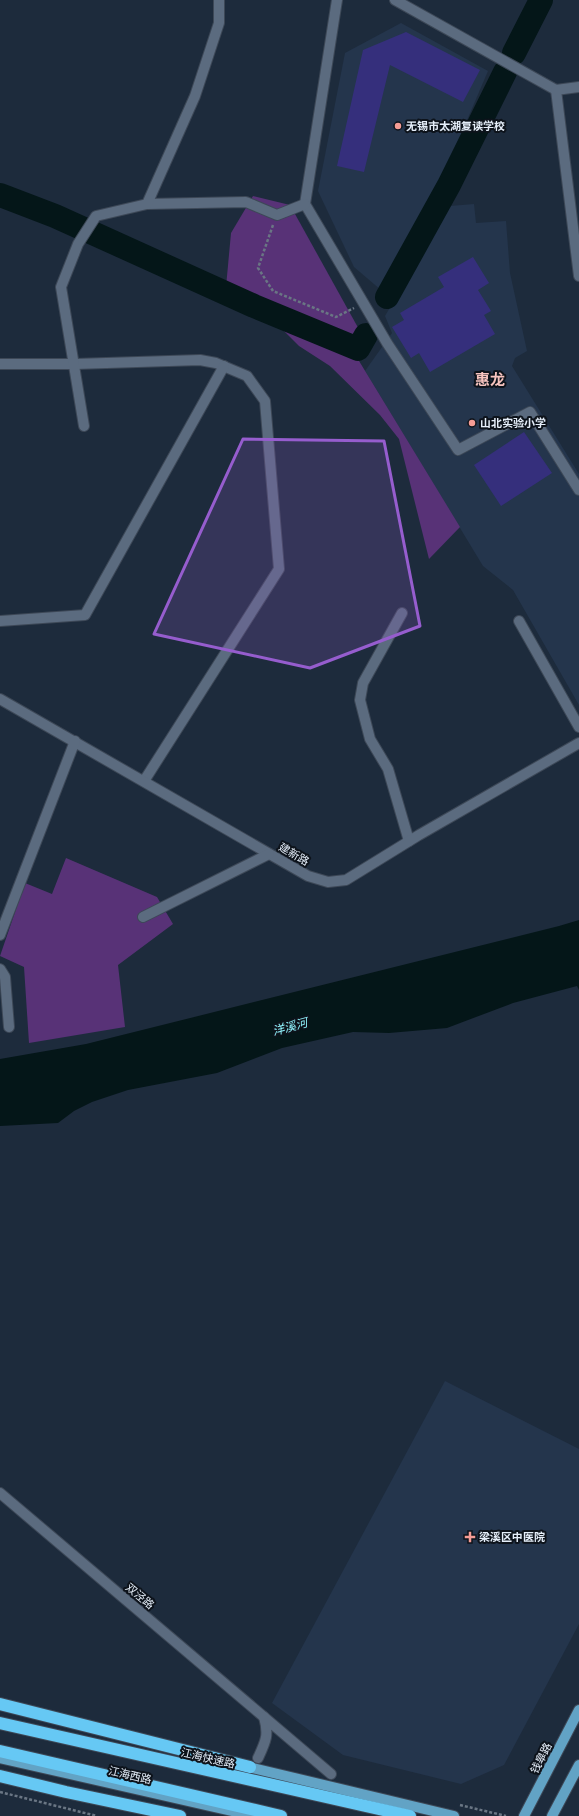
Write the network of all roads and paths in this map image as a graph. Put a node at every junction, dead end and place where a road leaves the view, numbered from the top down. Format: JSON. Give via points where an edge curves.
{"nodes":[{"id":1,"x":218,"y":0,"type":"edge"},
{"id":2,"x":337,"y":0,"type":"edge"},
{"id":3,"x":395,"y":0,"type":"edge"},
{"id":4,"x":579,"y":87,"type":"edge"},
{"id":5,"x":556,"y":90,"type":"junction"},
{"id":6,"x":147,"y":204,"type":"junction"},
{"id":7,"x":305,"y":204,"type":"junction"},
{"id":8,"x":277,"y":215,"type":"junction"},
{"id":9,"x":579,"y":276,"type":"edge"},
{"id":10,"x":363,"y":303,"type":"junction"},
{"id":11,"x":0,"y":364,"type":"edge"},
{"id":12,"x":75,"y":364,"type":"junction"},
{"id":13,"x":224,"y":366,"type":"junction"},
{"id":14,"x":84,"y":426,"type":"dead end"},
{"id":15,"x":579,"y":490,"type":"edge"},
{"id":16,"x":402,"y":613,"type":"dead end"},
{"id":17,"x":519,"y":621,"type":"dead end"},
{"id":18,"x":0,"y":622,"type":"edge"},
{"id":19,"x":0,"y":699,"type":"edge"},
{"id":20,"x":579,"y":727,"type":"edge"},
{"id":21,"x":75,"y":741,"type":"junction"},
{"id":22,"x":579,"y":743,"type":"edge"},
{"id":23,"x":144,"y":781,"type":"junction"},
{"id":24,"x":409,"y":841,"type":"junction"},
{"id":25,"x":269,"y":854,"type":"junction"},
{"id":26,"x":143,"y":917,"type":"dead end"},
{"id":27,"x":0,"y":935,"type":"edge"},
{"id":28,"x":0,"y":969,"type":"edge"},
{"id":29,"x":9,"y":1027,"type":"dead end"},
{"id":30,"x":0,"y":1493,"type":"edge"},
{"id":31,"x":0,"y":1704,"type":"edge"},
{"id":32,"x":0,"y":1710,"type":"edge"},
{"id":33,"x":579,"y":1710,"type":"edge"},
{"id":34,"x":264,"y":1717,"type":"junction"},
{"id":35,"x":0,"y":1723,"type":"edge"},
{"id":36,"x":0,"y":1751,"type":"edge"},
{"id":37,"x":0,"y":1758,"type":"edge"},
{"id":38,"x":258,"y":1758,"type":"dead end"},
{"id":39,"x":579,"y":1765,"type":"edge"},
{"id":40,"x":250,"y":1767,"type":"junction"},
{"id":41,"x":330,"y":1774,"type":"dead end"},
{"id":42,"x":0,"y":1776,"type":"edge"},
{"id":43,"x":0,"y":1792,"type":"edge"},
{"id":44,"x":97,"y":1816,"type":"edge"},
{"id":45,"x":180,"y":1816,"type":"edge"},
{"id":46,"x":254,"y":1816,"type":"edge"},
{"id":47,"x":281,"y":1816,"type":"edge"},
{"id":48,"x":410,"y":1816,"type":"edge"},
{"id":49,"x":454,"y":1816,"type":"edge"},
{"id":50,"x":524,"y":1816,"type":"edge"},
{"id":51,"x":552,"y":1816,"type":"edge"}],
"edges":[{"from":1,"to":6,"type":"street","via":[[219,23],[195,96]]},
{"from":2,"to":7,"type":"street"},
{"from":3,"to":5,"type":"street"},
{"from":4,"to":5,"type":"street"},
{"from":5,"to":9,"type":"street"},
{"from":6,"to":8,"type":"street","via":[[246,202]]},
{"from":6,"to":12,"type":"street","via":[[96,216],[78,244],[61,287]]},
{"from":7,"to":8,"type":"street"},
{"from":7,"to":10,"type":"street"},
{"from":8,"to":10,"type":"path","via":[[258,268],[273,291],[336,317]]},
{"from":10,"to":15,"type":"street","via":[[458,450],[530,412]]},
{"from":11,"to":12,"type":"street"},
{"from":12,"to":13,"type":"street","via":[[200,360]]},
{"from":12,"to":14,"type":"street"},
{"from":13,"to":18,"type":"street","via":[[85,616]]},
{"from":13,"to":23,"type":"street","via":[[247,376],[265,400],[279,570]]},
{"from":16,"to":24,"type":"street","via":[[363,683],[360,700],[370,739],[388,769]]},
{"from":17,"to":20,"type":"street"},
{"from":19,"to":21,"type":"street","name":"建新路"},
{"from":21,"to":23,"type":"street","name":"建新路"},
{"from":21,"to":27,"type":"street"},
{"from":22,"to":24,"type":"street","name":"建新路"},
{"from":23,"to":25,"type":"street","name":"建新路"},
{"from":24,"to":25,"type":"street","name":"建新路","via":[[346,880],[328,882],[308,876]]},
{"from":25,"to":26,"type":"street"},
{"from":28,"to":29,"type":"street","via":[[5,977]]},
{"from":30,"to":34,"type":"street","name":"双泾路"},
{"from":31,"to":40,"type":"highway"},
{"from":32,"to":40,"type":"main road"},
{"from":33,"to":50,"type":"main road","name":"钱皋路"},
{"from":34,"to":38,"type":"street","via":[[266,1743]]},
{"from":34,"to":41,"type":"street","name":"双泾路"},
{"from":35,"to":48,"type":"highway","name":"江海快速路"},
{"from":36,"to":47,"type":"highway"},
{"from":37,"to":46,"type":"main road","name":"江海西路"},
{"from":39,"to":51,"type":"main road"},
{"from":40,"to":49,"type":"main road"},
{"from":42,"to":45,"type":"highway"},
{"from":43,"to":44,"type":"path"}]}
